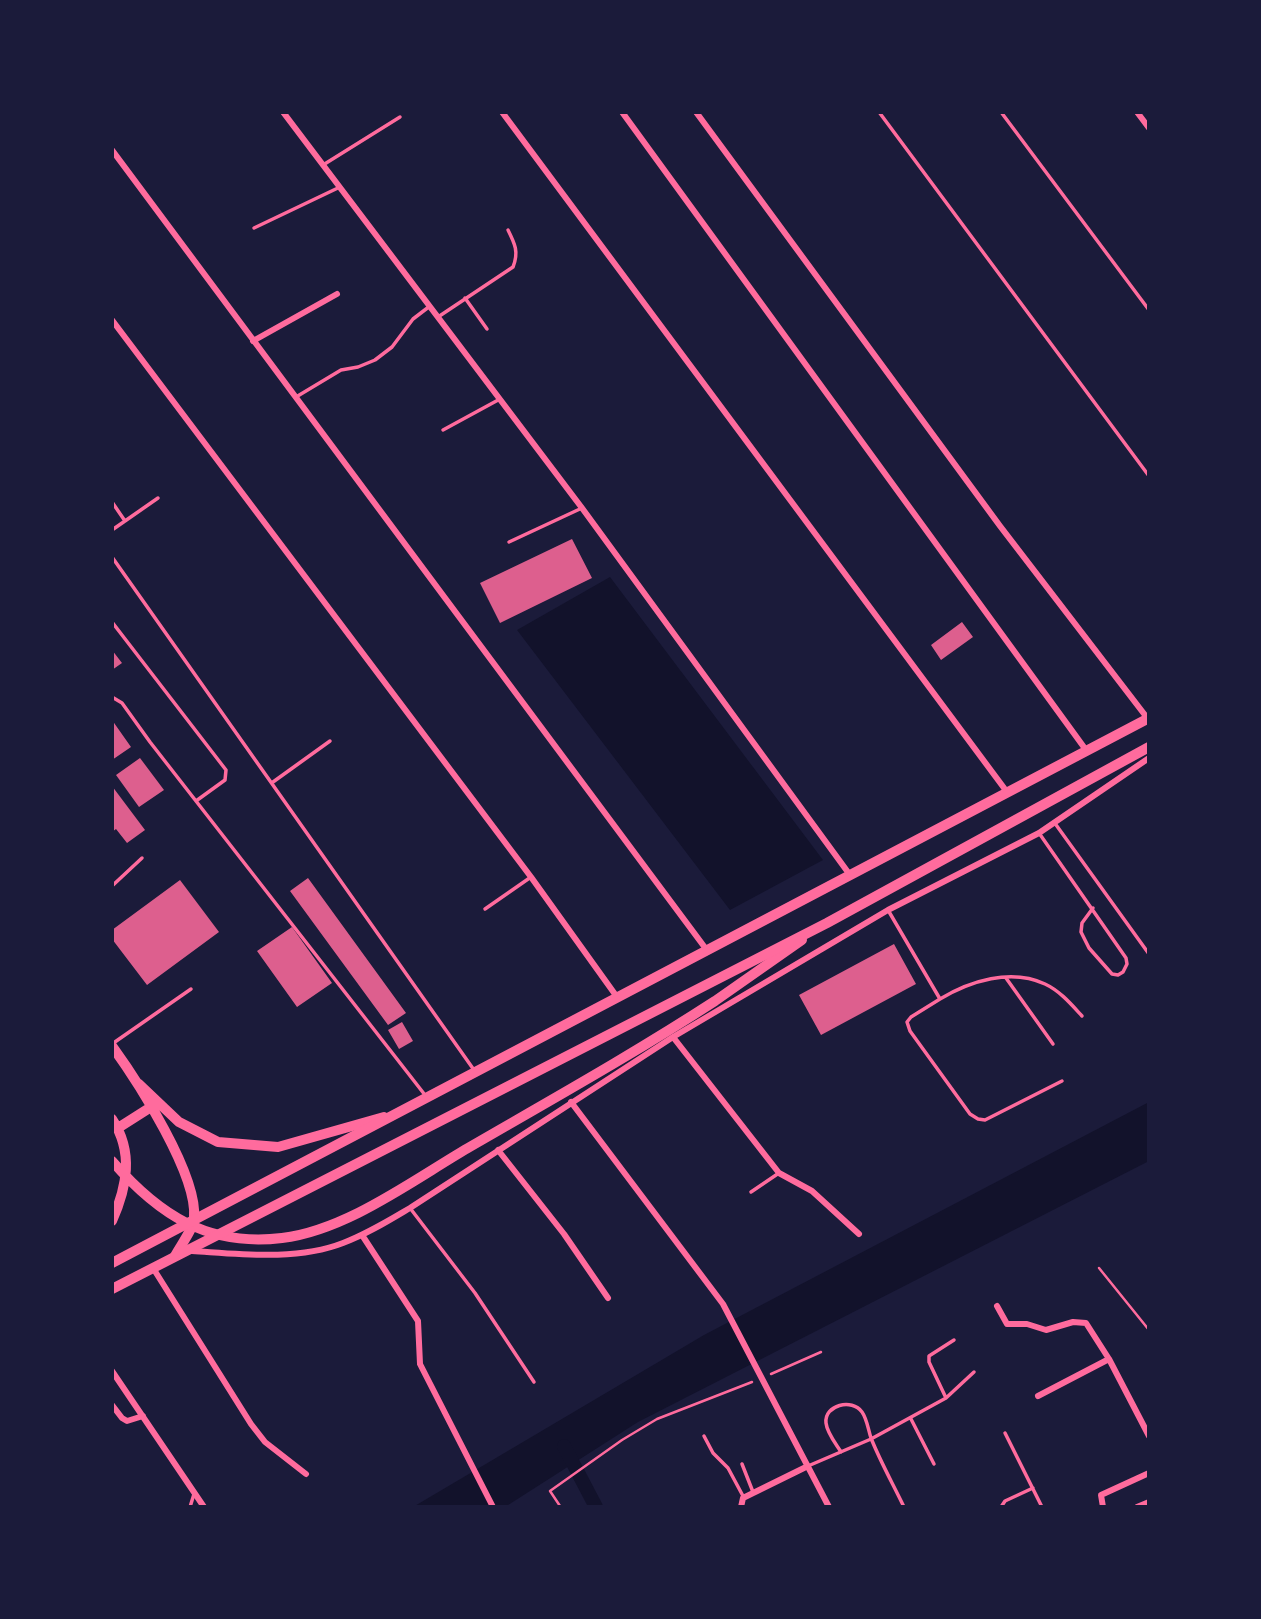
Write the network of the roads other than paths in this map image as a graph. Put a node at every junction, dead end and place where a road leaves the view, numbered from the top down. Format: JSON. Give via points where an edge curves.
{"nodes":[{"id":1,"x":284,"y":112,"type":"edge"},
{"id":2,"x":502,"y":112,"type":"edge"},
{"id":3,"x":622,"y":112,"type":"edge"},
{"id":4,"x":696,"y":112,"type":"edge"},
{"id":5,"x":879,"y":112,"type":"edge"},
{"id":6,"x":1001,"y":112,"type":"edge"},
{"id":7,"x":1136,"y":112,"type":"edge"},
{"id":8,"x":400,"y":117,"type":"dead end"},
{"id":9,"x":1149,"y":128,"type":"edge"},
{"id":10,"x":112,"y":150,"type":"edge"},
{"id":11,"x":323,"y":165,"type":"junction"},
{"id":12,"x":340,"y":187,"type":"junction"},
{"id":13,"x":254,"y":228,"type":"dead end"},
{"id":14,"x":508,"y":230,"type":"dead end"},
{"id":15,"x":337,"y":293,"type":"dead end"},
{"id":16,"x":465,"y":298,"type":"junction"},
{"id":17,"x":430,"y":306,"type":"junction"},
{"id":18,"x":1149,"y":310,"type":"edge"},
{"id":19,"x":438,"y":317,"type":"junction"},
{"id":20,"x":113,"y":323,"type":"edge"},
{"id":21,"x":487,"y":329,"type":"dead end"},
{"id":22,"x":253,"y":341,"type":"junction"},
{"id":23,"x":294,"y":398,"type":"junction"},
{"id":24,"x":500,"y":399,"type":"junction"},
{"id":25,"x":443,"y":430,"type":"dead end"},
{"id":26,"x":1149,"y":476,"type":"edge"},
{"id":27,"x":159,"y":498,"type":"dead end"},
{"id":28,"x":112,"y":502,"type":"edge"},
{"id":29,"x":582,"y":508,"type":"junction"},
{"id":30,"x":125,"y":521,"type":"junction"},
{"id":31,"x":112,"y":530,"type":"edge"},
{"id":32,"x":509,"y":542,"type":"dead end"},
{"id":33,"x":112,"y":557,"type":"edge"},
{"id":34,"x":112,"y":622,"type":"edge"},
{"id":35,"x":112,"y":697,"type":"edge"},
{"id":36,"x":1149,"y":719,"type":"edge"},
{"id":37,"x":330,"y":741,"type":"dead end"},
{"id":38,"x":1149,"y":747,"type":"edge"},
{"id":39,"x":1086,"y":750,"type":"junction"},
{"id":40,"x":1149,"y":758,"type":"edge"},
{"id":41,"x":273,"y":782,"type":"junction"},
{"id":42,"x":1007,"y":792,"type":"junction"},
{"id":43,"x":196,"y":801,"type":"junction"},
{"id":44,"x":1054,"y":822,"type":"junction"},
{"id":45,"x":1039,"y":833,"type":"junction"},
{"id":46,"x":142,"y":858,"type":"dead end"},
{"id":47,"x":850,"y":875,"type":"junction"},
{"id":48,"x":531,"y":877,"type":"junction"},
{"id":49,"x":112,"y":886,"type":"edge"},
{"id":50,"x":1093,"y":908,"type":"junction"},
{"id":51,"x":485,"y":909,"type":"dead end"},
{"id":52,"x":888,"y":910,"type":"junction"},
{"id":53,"x":827,"y":923,"type":"junction"},
{"id":54,"x":706,"y":949,"type":"junction"},
{"id":55,"x":1149,"y":954,"type":"edge"},
{"id":56,"x":1006,"y":978,"type":"junction"},
{"id":57,"x":191,"y":989,"type":"dead end"},
{"id":58,"x":617,"y":997,"type":"junction"},
{"id":59,"x":940,"y":999,"type":"junction"},
{"id":60,"x":1082,"y":1016,"type":"dead end"},
{"id":61,"x":673,"y":1037,"type":"junction"},
{"id":62,"x":1053,"y":1044,"type":"dead end"},
{"id":63,"x":112,"y":1045,"type":"edge"},
{"id":64,"x":475,"y":1071,"type":"junction"},
{"id":65,"x":1062,"y":1081,"type":"dead end"},
{"id":66,"x":139,"y":1084,"type":"junction"},
{"id":67,"x":426,"y":1097,"type":"junction"},
{"id":68,"x":571,"y":1102,"type":"junction"},
{"id":69,"x":151,"y":1107,"type":"junction"},
{"id":70,"x":395,"y":1113,"type":"junction"},
{"id":71,"x":115,"y":1123,"type":"edge"},
{"id":72,"x":498,"y":1150,"type":"junction"},
{"id":73,"x":112,"y":1161,"type":"edge"},
{"id":74,"x":779,"y":1173,"type":"junction"},
{"id":75,"x":751,"y":1192,"type":"dead end"},
{"id":76,"x":410,"y":1208,"type":"junction"},
{"id":77,"x":112,"y":1220,"type":"edge"},
{"id":78,"x":194,"y":1220,"type":"junction"},
{"id":79,"x":859,"y":1234,"type":"dead end"},
{"id":80,"x":362,"y":1235,"type":"junction"},
{"id":81,"x":187,"y":1250,"type":"junction"},
{"id":82,"x":175,"y":1256,"type":"junction"},
{"id":83,"x":112,"y":1264,"type":"edge"},
{"id":84,"x":153,"y":1268,"type":"junction"},
{"id":85,"x":112,"y":1289,"type":"edge"},
{"id":86,"x":608,"y":1298,"type":"dead end"},
{"id":87,"x":997,"y":1306,"type":"dead end"},
{"id":88,"x":954,"y":1340,"type":"dead end"},
{"id":89,"x":1110,"y":1359,"type":"junction"},
{"id":90,"x":112,"y":1371,"type":"edge"},
{"id":91,"x":974,"y":1372,"type":"dead end"},
{"id":92,"x":534,"y":1382,"type":"dead end"},
{"id":93,"x":1038,"y":1395,"type":"dead end"},
{"id":94,"x":946,"y":1398,"type":"junction"},
{"id":95,"x":112,"y":1405,"type":"edge"},
{"id":96,"x":143,"y":1416,"type":"junction"},
{"id":97,"x":910,"y":1419,"type":"junction"},
{"id":98,"x":1005,"y":1433,"type":"dead end"},
{"id":99,"x":704,"y":1436,"type":"dead end"},
{"id":100,"x":1149,"y":1436,"type":"edge"},
{"id":101,"x":871,"y":1439,"type":"junction"},
{"id":102,"x":841,"y":1452,"type":"junction"},
{"id":103,"x":742,"y":1464,"type":"dead end"},
{"id":104,"x":934,"y":1464,"type":"dead end"},
{"id":105,"x":808,"y":1466,"type":"junction"},
{"id":106,"x":1149,"y":1473,"type":"edge"},
{"id":107,"x":306,"y":1474,"type":"dead end"},
{"id":108,"x":1033,"y":1489,"type":"junction"},
{"id":109,"x":195,"y":1492,"type":"junction"},
{"id":110,"x":753,"y":1492,"type":"junction"},
{"id":111,"x":743,"y":1498,"type":"junction"},
{"id":112,"x":1149,"y":1502,"type":"edge"},
{"id":113,"x":190,"y":1507,"type":"edge"},
{"id":114,"x":204,"y":1507,"type":"edge"},
{"id":115,"x":493,"y":1507,"type":"edge"},
{"id":116,"x":741,"y":1507,"type":"edge"},
{"id":117,"x":829,"y":1507,"type":"edge"},
{"id":118,"x":904,"y":1507,"type":"edge"},
{"id":119,"x":1001,"y":1507,"type":"edge"},
{"id":120,"x":1042,"y":1507,"type":"edge"},
{"id":121,"x":1103,"y":1507,"type":"edge"},
{"id":122,"x":1137,"y":1507,"type":"edge"}],
"edges":[{"from":1,"to":11,"type":"street"},
{"from":2,"to":42,"type":"street"},
{"from":3,"to":39,"type":"street"},
{"from":4,"to":36,"type":"street","via":[[1000,526]]},
{"from":5,"to":26,"type":"lane"},
{"from":6,"to":18,"type":"lane"},
{"from":7,"to":9,"type":"street"},
{"from":8,"to":11,"type":"lane"},
{"from":10,"to":22,"type":"street"},
{"from":11,"to":12,"type":"street"},
{"from":12,"to":13,"type":"lane"},
{"from":12,"to":17,"type":"street"},
{"from":14,"to":16,"type":"lane","via":[[517,247],[513,267]]},
{"from":15,"to":22,"type":"street"},
{"from":16,"to":19,"type":"lane"},
{"from":16,"to":21,"type":"lane"},
{"from":17,"to":19,"type":"street"},
{"from":17,"to":23,"type":"lane","via":[[375,360],[341,370]]},
{"from":19,"to":24,"type":"street"},
{"from":20,"to":48,"type":"street"},
{"from":22,"to":23,"type":"street"},
{"from":23,"to":54,"type":"street"},
{"from":24,"to":25,"type":"lane"},
{"from":24,"to":29,"type":"street"},
{"from":27,"to":30,"type":"lane"},
{"from":28,"to":30,"type":"lane"},
{"from":29,"to":32,"type":"lane"},
{"from":29,"to":47,"type":"street"},
{"from":30,"to":31,"type":"lane"},
{"from":33,"to":41,"type":"lane"},
{"from":34,"to":43,"type":"lane","via":[[226,770],[225,780]]},
{"from":35,"to":43,"type":"lane","via":[[122,703]]},
{"from":36,"to":39,"type":"main road"},
{"from":37,"to":41,"type":"lane"},
{"from":38,"to":53,"type":"main road"},
{"from":39,"to":42,"type":"main road"},
{"from":40,"to":44,"type":"street"},
{"from":41,"to":64,"type":"lane"},
{"from":42,"to":47,"type":"main road"},
{"from":43,"to":67,"type":"lane"},
{"from":44,"to":45,"type":"street"},
{"from":44,"to":55,"type":"lane"},
{"from":45,"to":50,"type":"lane"},
{"from":45,"to":52,"type":"street"},
{"from":46,"to":49,"type":"lane"},
{"from":47,"to":54,"type":"main road"},
{"from":48,"to":51,"type":"lane"},
{"from":48,"to":58,"type":"street"},
{"from":50,"to":50,"type":"lane","via":[[1082,923],[1083,938],[1112,974],[1118,975],[1126,958]]},
{"from":52,"to":59,"type":"lane"},
{"from":52,"to":61,"type":"street"},
{"from":53,"to":73,"type":"main road","via":[[715,1001],[620,1059],[388,1196],[317,1229],[250,1239],[207,1233],[145,1195]]},
{"from":53,"to":81,"type":"main road"},
{"from":54,"to":58,"type":"main road"},
{"from":56,"to":59,"type":"lane","via":[[977,980]]},
{"from":56,"to":60,"type":"lane","via":[[1043,983]]},
{"from":56,"to":62,"type":"lane"},
{"from":57,"to":63,"type":"lane"},
{"from":58,"to":64,"type":"main road"},
{"from":59,"to":65,"type":"lane","via":[[907,1022],[970,1114],[985,1121]]},
{"from":61,"to":68,"type":"street"},
{"from":61,"to":74,"type":"street"},
{"from":63,"to":66,"type":"main road"},
{"from":64,"to":67,"type":"main road"},
{"from":66,"to":69,"type":"main road"},
{"from":66,"to":70,"type":"main road","via":[[179,1122],[218,1142],[278,1147]]},
{"from":67,"to":70,"type":"main road"},
{"from":68,"to":72,"type":"street"},
{"from":68,"to":105,"type":"street","via":[[723,1304]]},
{"from":69,"to":71,"type":"main road"},
{"from":69,"to":78,"type":"main road","via":[[192,1188]]},
{"from":70,"to":78,"type":"main road"},
{"from":71,"to":77,"type":"main road","via":[[125,1148],[127,1176]]},
{"from":72,"to":76,"type":"street"},
{"from":72,"to":86,"type":"street"},
{"from":74,"to":75,"type":"lane"},
{"from":74,"to":79,"type":"street","via":[[812,1191]]},
{"from":76,"to":80,"type":"street"},
{"from":76,"to":92,"type":"lane","via":[[475,1293]]},
{"from":78,"to":82,"type":"main road"},
{"from":78,"to":83,"type":"main road"},
{"from":80,"to":81,"type":"street","via":[[340,1244],[275,1255]]},
{"from":80,"to":115,"type":"street","via":[[418,1321],[420,1364]]},
{"from":81,"to":82,"type":"main road"},
{"from":82,"to":84,"type":"main road"},
{"from":84,"to":85,"type":"main road"},
{"from":84,"to":107,"type":"street","via":[[251,1424],[265,1442]]},
{"from":87,"to":89,"type":"street","via":[[1011,1325],[1046,1330],[1073,1322],[1086,1324]]},
{"from":88,"to":94,"type":"lane","via":[[929,1356]]},
{"from":89,"to":93,"type":"street"},
{"from":89,"to":100,"type":"street"},
{"from":90,"to":96,"type":"street"},
{"from":91,"to":94,"type":"lane"},
{"from":94,"to":97,"type":"lane"},
{"from":95,"to":96,"type":"street","via":[[127,1421]]},
{"from":96,"to":109,"type":"street"},
{"from":97,"to":101,"type":"lane"},
{"from":97,"to":104,"type":"lane"},
{"from":98,"to":108,"type":"lane"},
{"from":99,"to":111,"type":"lane"},
{"from":101,"to":102,"type":"lane"},
{"from":101,"to":102,"type":"lane","via":[[861,1410],[847,1404],[835,1407],[826,1425]]},
{"from":101,"to":118,"type":"lane"},
{"from":102,"to":105,"type":"lane"},
{"from":103,"to":110,"type":"lane"},
{"from":105,"to":110,"type":"street"},
{"from":105,"to":117,"type":"street"},
{"from":106,"to":121,"type":"street","via":[[1101,1495]]},
{"from":108,"to":119,"type":"lane"},
{"from":108,"to":120,"type":"lane"},
{"from":109,"to":113,"type":"lane"},
{"from":109,"to":114,"type":"street"},
{"from":110,"to":111,"type":"street"},
{"from":111,"to":116,"type":"street"},
{"from":112,"to":122,"type":"street"}]}
